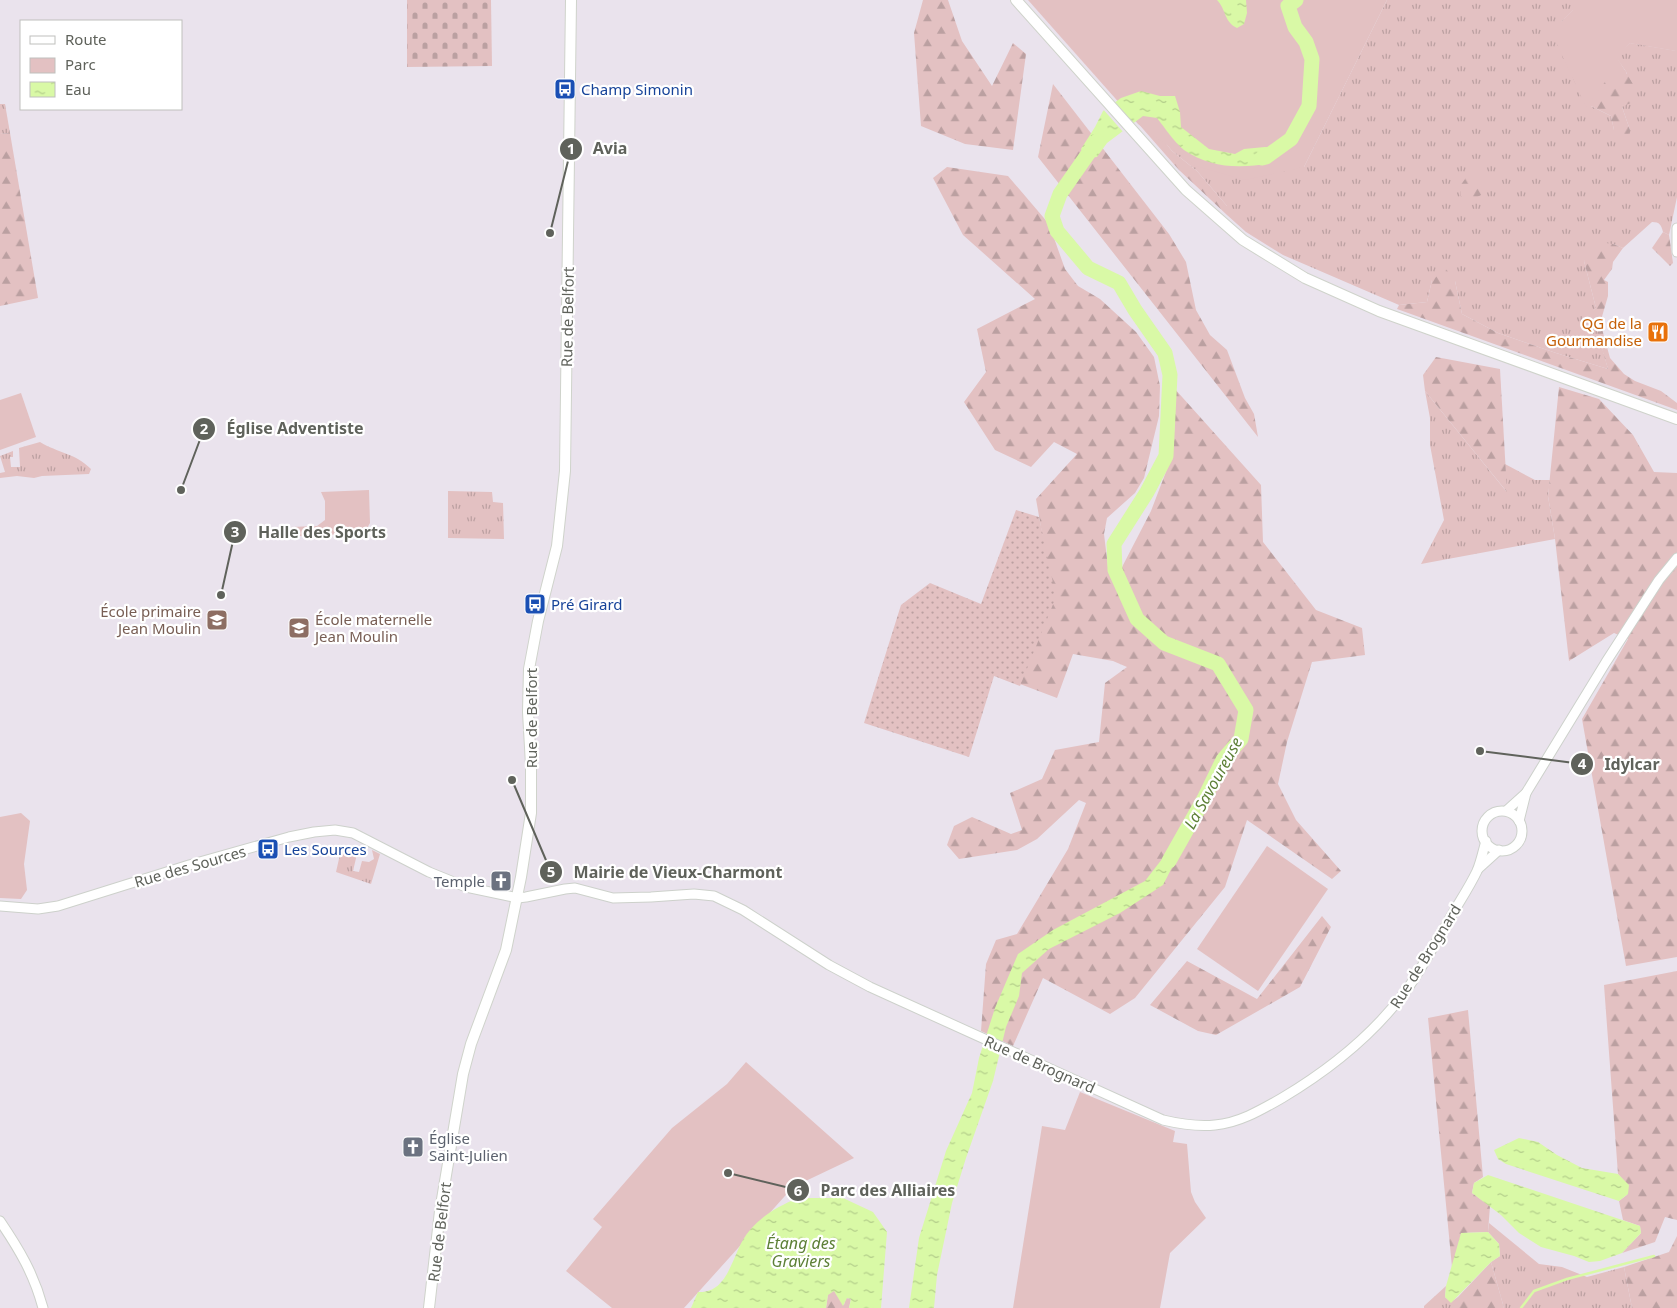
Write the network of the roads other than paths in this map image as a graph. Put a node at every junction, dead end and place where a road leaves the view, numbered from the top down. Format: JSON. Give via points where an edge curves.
{"nodes":[{"id":1,"x":571,"y":0,"type":"edge"},
{"id":2,"x":1016,"y":0,"type":"edge"},
{"id":3,"x":1677,"y":228,"type":"edge"},
{"id":4,"x":1677,"y":252,"type":"edge"},
{"id":5,"x":1677,"y":420,"type":"edge"},
{"id":6,"x":1677,"y":558,"type":"edge"},
{"id":7,"x":1526,"y":793,"type":"junction"},
{"id":8,"x":1506,"y":811,"type":"junction"},
{"id":9,"x":1519,"y":821,"type":"junction"},
{"id":10,"x":1486,"y":842,"type":"junction"},
{"id":11,"x":1499,"y":850,"type":"junction"},
{"id":12,"x":1478,"y":869,"type":"junction"},
{"id":13,"x":518,"y":898,"type":"junction"},
{"id":14,"x":0,"y":906,"type":"edge"},
{"id":15,"x":0,"y":1221,"type":"edge"},
{"id":16,"x":43,"y":1308,"type":"edge"},
{"id":17,"x":429,"y":1308,"type":"edge"}],
"edges":[{"from":1,"to":13,"type":"main road","name":"Rue de Belfort","via":[[565,484],[557,546],[529,669],[531,813]]},
{"from":2,"to":5,"type":"main road","via":[[1186,190],[1243,240],[1305,278],[1379,311]]},
{"from":3,"to":4,"type":"street"},
{"from":6,"to":7,"type":"street","via":[[1606,662]]},
{"from":7,"to":8,"type":"street"},
{"from":7,"to":9,"type":"street"},
{"from":8,"to":9,"type":"street"},
{"from":8,"to":10,"type":"street","via":[[1498,811],[1486,819],[1483,826]]},
{"from":9,"to":11,"type":"street","via":[[1522,834],[1519,842],[1506,850]]},
{"from":10,"to":11,"type":"street"},
{"from":10,"to":12,"type":"street","name":"Rue de Brognard"},
{"from":11,"to":12,"type":"street","name":"Rue de Brognard"},
{"from":12,"to":13,"type":"street","name":"Rue de Brognard","via":[[1406,990],[1382,1021],[1352,1049],[1314,1078],[1260,1110],[1237,1121],[1200,1126],[1163,1120],[843,972],[743,910],[714,896],[614,898],[575,888]]},
{"from":13,"to":14,"type":"street","name":"Rue des Sources","via":[[466,887],[353,833],[335,830],[314,832],[189,865],[58,906]]},
{"from":13,"to":17,"type":"main road","name":"Rue de Belfort","via":[[506,950],[463,1074],[440,1211]]},
{"from":15,"to":16,"type":"street","via":[[22,1254]]}]}
